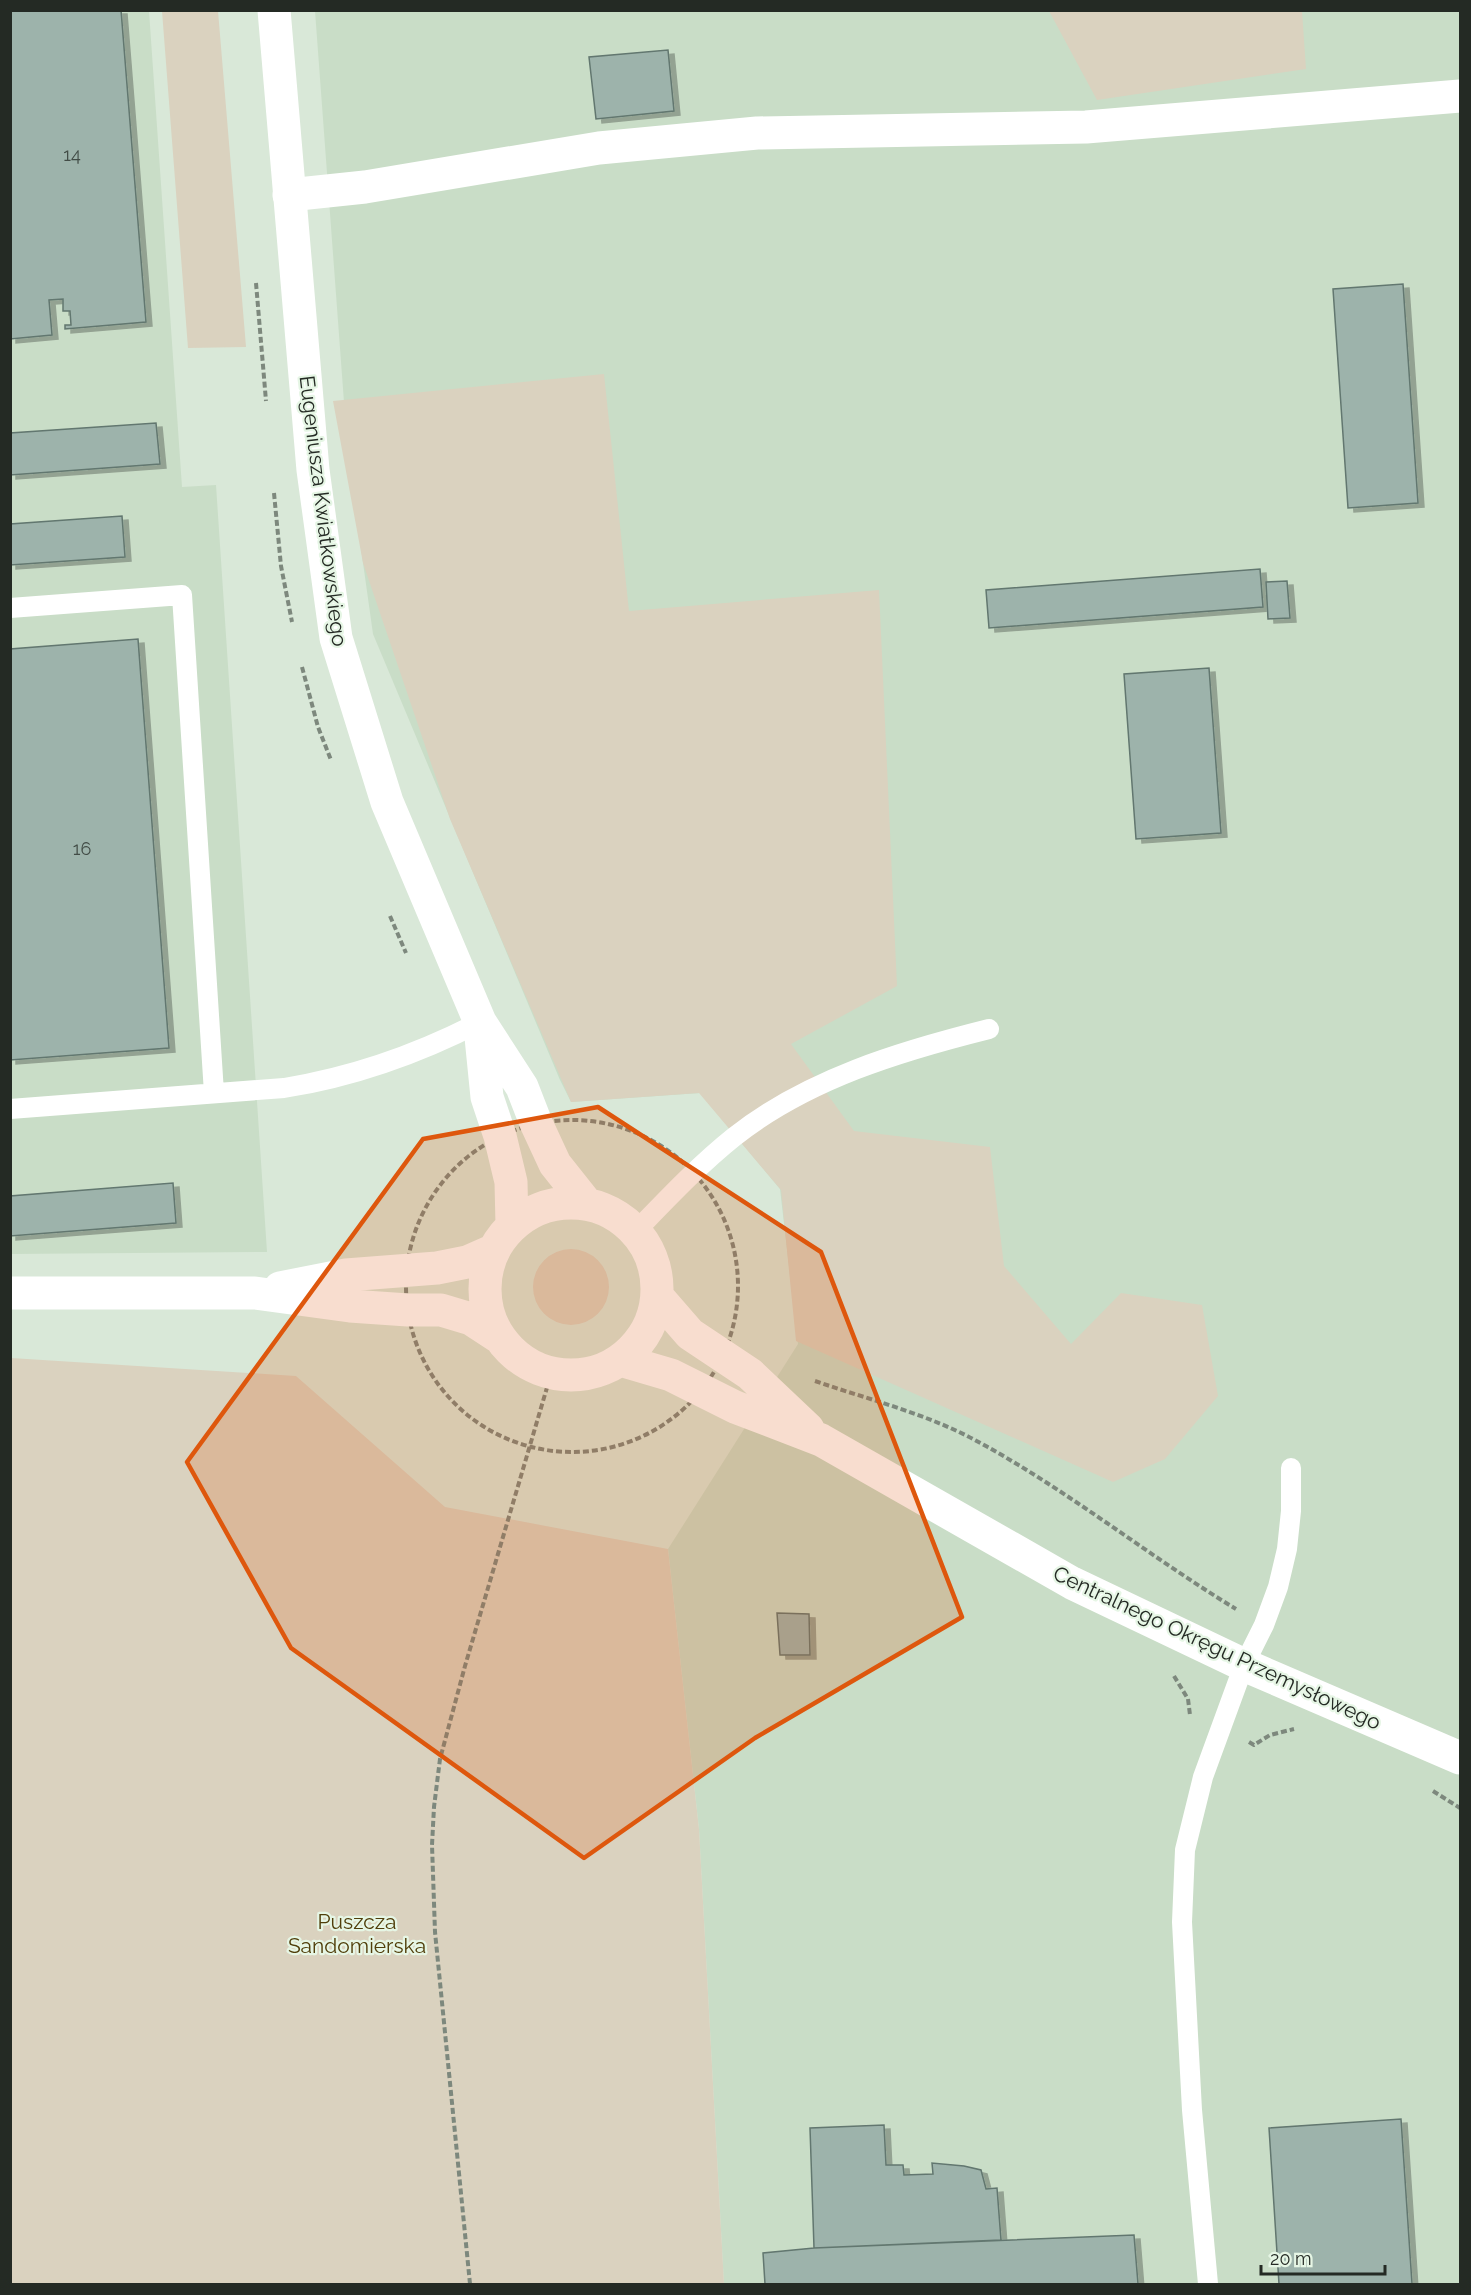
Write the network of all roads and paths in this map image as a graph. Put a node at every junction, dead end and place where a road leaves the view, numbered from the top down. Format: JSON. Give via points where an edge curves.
{"nodes":[{"id":1,"x":274,"y":10,"type":"edge"},
{"id":2,"x":1461,"y":96,"type":"edge"},
{"id":3,"x":289,"y":195,"type":"junction"},
{"id":4,"x":10,"y":608,"type":"edge"},
{"id":5,"x":480,"y":1022,"type":"junction"},
{"id":6,"x":989,"y":1029,"type":"dead end"},
{"id":7,"x":214,"y":1093,"type":"junction"},
{"id":8,"x":10,"y":1109,"type":"edge"},
{"id":9,"x":536,"y":1124,"type":"junction"},
{"id":10,"x":500,"y":1136,"type":"junction"},
{"id":11,"x":694,"y":1172,"type":"junction"},
{"id":12,"x":586,"y":1203,"type":"junction"},
{"id":13,"x":512,"y":1225,"type":"junction"},
{"id":14,"x":636,"y":1231,"type":"junction"},
{"id":15,"x":492,"y":1251,"type":"junction"},
{"id":16,"x":407,"y":1269,"type":"junction"},
{"id":17,"x":10,"y":1293,"type":"edge"},
{"id":18,"x":255,"y":1293,"type":"junction"},
{"id":19,"x":657,"y":1296,"type":"junction"},
{"id":20,"x":408,"y":1310,"type":"junction"},
{"id":21,"x":498,"y":1336,"type":"junction"},
{"id":22,"x":731,"y":1344,"type":"junction"},
{"id":23,"x":620,"y":1360,"type":"junction"},
{"id":24,"x":551,"y":1374,"type":"junction"},
{"id":25,"x":812,"y":1380,"type":"dead end"},
{"id":26,"x":702,"y":1390,"type":"junction"},
{"id":27,"x":821,"y":1440,"type":"junction"},
{"id":28,"x":531,"y":1447,"type":"junction"},
{"id":29,"x":1291,"y":1468,"type":"dead end"},
{"id":30,"x":1264,"y":1625,"type":"junction"},
{"id":31,"x":1244,"y":1665,"type":"junction"},
{"id":32,"x":1461,"y":1758,"type":"edge"},
{"id":33,"x":471,"y":2284,"type":"edge"},
{"id":34,"x":1209,"y":2284,"type":"edge"}],
"edges":[{"from":1,"to":3,"type":"street","name":"Eugeniusza Kwiatkowskiego"},
{"from":2,"to":3,"type":"street","via":[[1086,127],[757,134],[599,148],[365,187]]},
{"from":3,"to":5,"type":"street","name":"Eugeniusza Kwiatkowskiego","via":[[313,470],[336,638],[387,802]]},
{"from":4,"to":7,"type":"lane","via":[[182,596]]},
{"from":5,"to":7,"type":"lane","via":[[444,1041],[323,1082]]},
{"from":5,"to":9,"type":"street","name":"Eugeniusza Kwiatkowskiego","via":[[522,1087]]},
{"from":5,"to":10,"type":"street","name":"Eugeniusza Kwiatkowskiego","via":[[487,1097]]},
{"from":6,"to":11,"type":"lane","via":[[921,1046],[836,1078],[773,1111]]},
{"from":7,"to":8,"type":"lane"},
{"from":9,"to":10,"type":"path"},
{"from":9,"to":11,"type":"path","via":[[593,1120],[630,1130],[665,1147]]},
{"from":9,"to":12,"type":"street","name":"Eugeniusza Kwiatkowskiego","via":[[555,1164]]},
{"from":10,"to":13,"type":"street","name":"Eugeniusza Kwiatkowskiego","via":[[511,1182]]},
{"from":10,"to":16,"type":"path","via":[[453,1170],[434,1194],[420,1220]]},
{"from":11,"to":14,"type":"lane"},
{"from":11,"to":22,"type":"path","via":[[720,1207],[734,1248],[739,1292]]},
{"from":12,"to":13,"type":"street","via":[[559,1202],[534,1210]]},
{"from":12,"to":14,"type":"street","via":[[613,1213]]},
{"from":13,"to":15,"type":"street"},
{"from":14,"to":19,"type":"street","via":[[649,1250]]},
{"from":15,"to":16,"type":"street","via":[[467,1262]]},
{"from":15,"to":21,"type":"street","via":[[484,1280],[486,1309]]},
{"from":16,"to":18,"type":"street","via":[[346,1275]]},
{"from":16,"to":20,"type":"path"},
{"from":17,"to":18,"type":"street"},
{"from":18,"to":20,"type":"street"},
{"from":19,"to":22,"type":"street","name":"Centralnego Okręgu Przemysłowego","via":[[690,1334]]},
{"from":19,"to":23,"type":"street","via":[[651,1321]]},
{"from":20,"to":21,"type":"street","via":[[441,1310],[471,1319]]},
{"from":20,"to":28,"type":"path","via":[[413,1334],[431,1373],[457,1406],[492,1431]]},
{"from":21,"to":24,"type":"street","via":[[530,1366]]},
{"from":22,"to":26,"type":"path"},
{"from":22,"to":27,"type":"street","name":"Centralnego Okręgu Przemysłowego","via":[[750,1374]]},
{"from":23,"to":24,"type":"street","via":[[599,1371],[575,1376]]},
{"from":23,"to":26,"type":"street","name":"Centralnego Okręgu Przemysłowego","via":[[671,1375]]},
{"from":24,"to":28,"type":"path"},
{"from":25,"to":30,"type":"path","via":[[936,1422],[973,1439]]},
{"from":26,"to":27,"type":"street","name":"Centralnego Okręgu Przemysłowego"},
{"from":26,"to":28,"type":"path","via":[[653,1431],[614,1447],[572,1452]]},
{"from":27,"to":31,"type":"street","name":"Centralnego Okręgu Przemysłowego","via":[[1072,1584]]},
{"from":28,"to":33,"type":"path","via":[[465,1666],[440,1759],[434,1807],[435,1932]]},
{"from":29,"to":30,"type":"lane","via":[[1287,1549]]},
{"from":30,"to":31,"type":"lane"},
{"from":31,"to":32,"type":"street","name":"Centralnego Okręgu Przemysłowego"},
{"from":31,"to":34,"type":"lane","via":[[1203,1777],[1185,1850],[1182,1922],[1191,2098]]}]}
